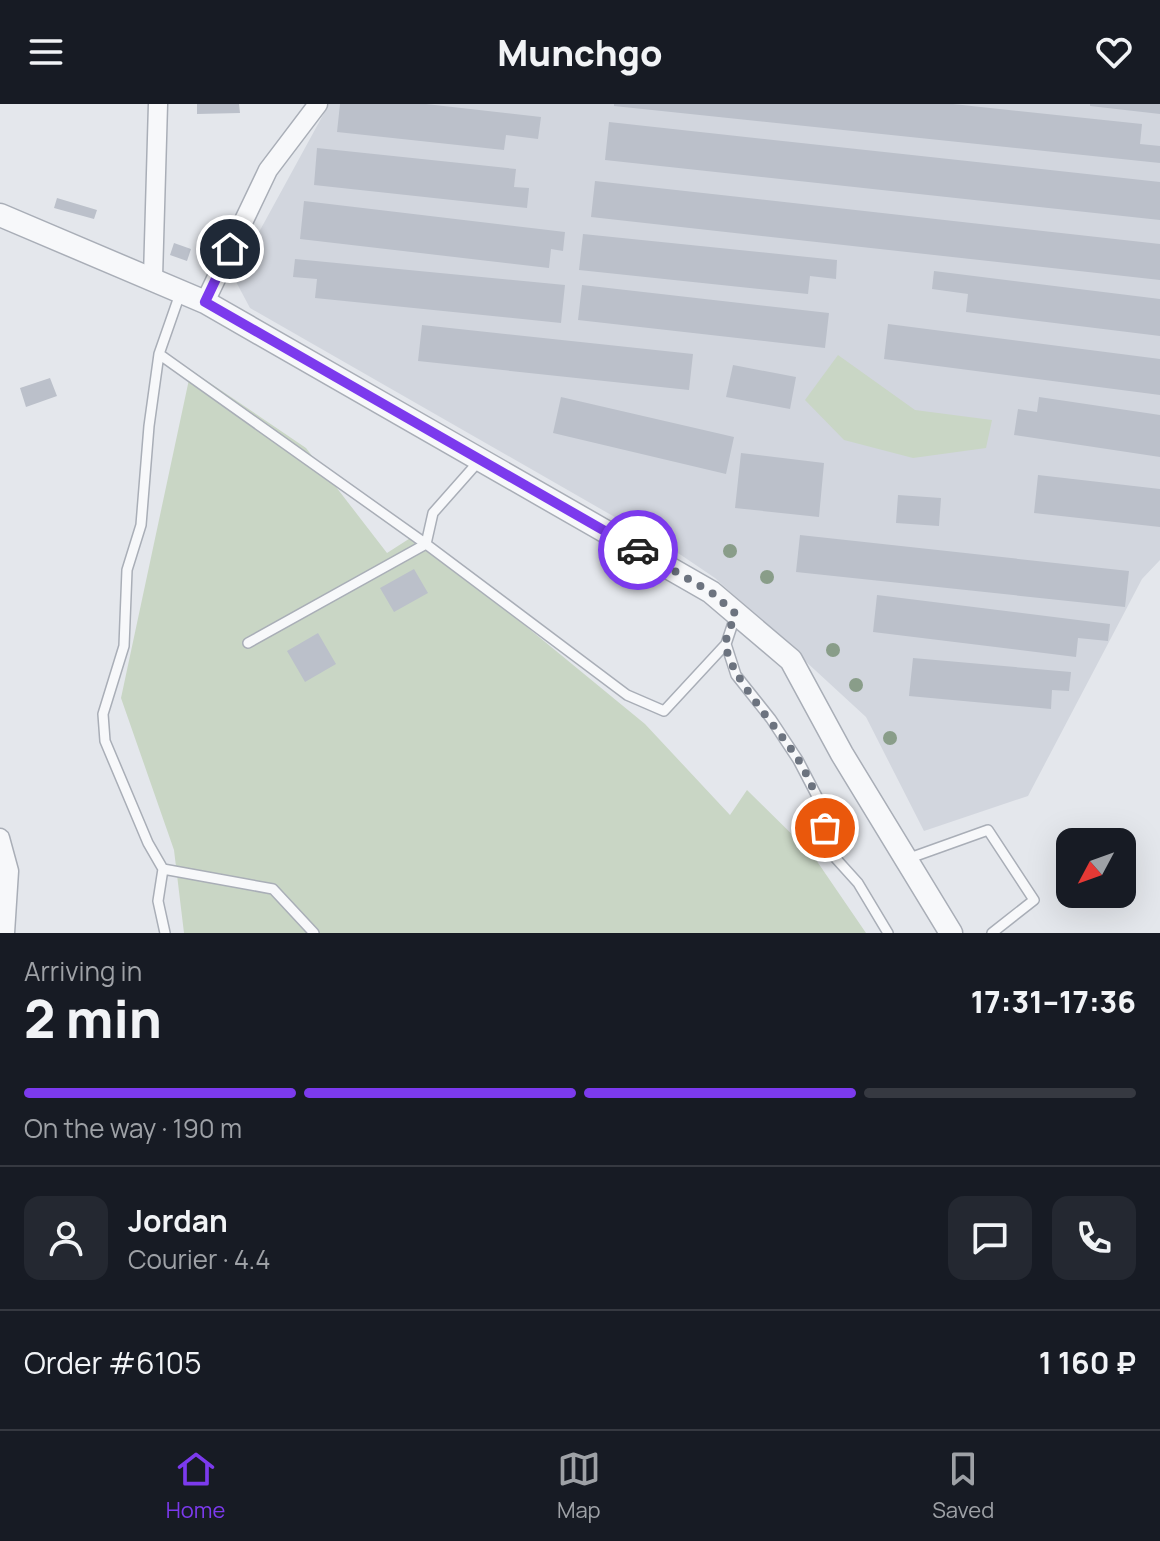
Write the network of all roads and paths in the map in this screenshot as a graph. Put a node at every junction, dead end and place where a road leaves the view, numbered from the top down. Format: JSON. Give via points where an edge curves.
{"nodes":[{"id":1,"x":158,"y":104,"type":"edge"},
{"id":2,"x":318,"y":104,"type":"edge"},
{"id":3,"x":0,"y":215,"type":"edge"},
{"id":4,"x":153,"y":277,"type":"junction"},
{"id":5,"x":181,"y":291,"type":"junction"},
{"id":6,"x":205,"y":302,"type":"junction"},
{"id":7,"x":159,"y":354,"type":"junction"},
{"id":8,"x":480,"y":460,"type":"junction"},
{"id":9,"x":426,"y":544,"type":"junction"},
{"id":10,"x":736,"y":614,"type":"junction"},
{"id":11,"x":248,"y":643,"type":"dead end"},
{"id":12,"x":726,"y":644,"type":"junction"},
{"id":13,"x":0,"y":838,"type":"edge"},
{"id":14,"x":907,"y":859,"type":"junction"},
{"id":15,"x":163,"y":869,"type":"junction"},
{"id":16,"x":5,"y":933,"type":"edge"},
{"id":17,"x":165,"y":933,"type":"edge"},
{"id":18,"x":314,"y":933,"type":"edge"},
{"id":19,"x":888,"y":933,"type":"edge"},
{"id":20,"x":951,"y":933,"type":"edge"},
{"id":21,"x":992,"y":933,"type":"edge"}],
"edges":[{"from":1,"to":4,"type":"street"},
{"from":2,"to":6,"type":"street","via":[[268,170]]},
{"from":3,"to":4,"type":"street"},
{"from":4,"to":5,"type":"street"},
{"from":5,"to":6,"type":"street"},
{"from":5,"to":7,"type":"lane"},
{"from":6,"to":8,"type":"street"},
{"from":7,"to":9,"type":"lane"},
{"from":7,"to":15,"type":"lane","via":[[141,525],[127,570],[124,646],[103,714],[105,741]]},
{"from":8,"to":9,"type":"lane","via":[[433,513]]},
{"from":8,"to":10,"type":"street","via":[[711,592]]},
{"from":9,"to":11,"type":"lane"},
{"from":9,"to":12,"type":"lane","via":[[627,695],[664,711]]},
{"from":10,"to":12,"type":"lane"},
{"from":10,"to":14,"type":"street","via":[[791,660]]},
{"from":12,"to":19,"type":"lane","via":[[736,675],[771,719],[821,804],[830,852],[858,883]]},
{"from":13,"to":16,"type":"street","via":[[9,871]]},
{"from":14,"to":20,"type":"street"},
{"from":14,"to":21,"type":"lane","via":[[988,830],[1034,900]]},
{"from":15,"to":17,"type":"lane","via":[[158,901]]},
{"from":15,"to":18,"type":"lane","via":[[273,889]]}]}
